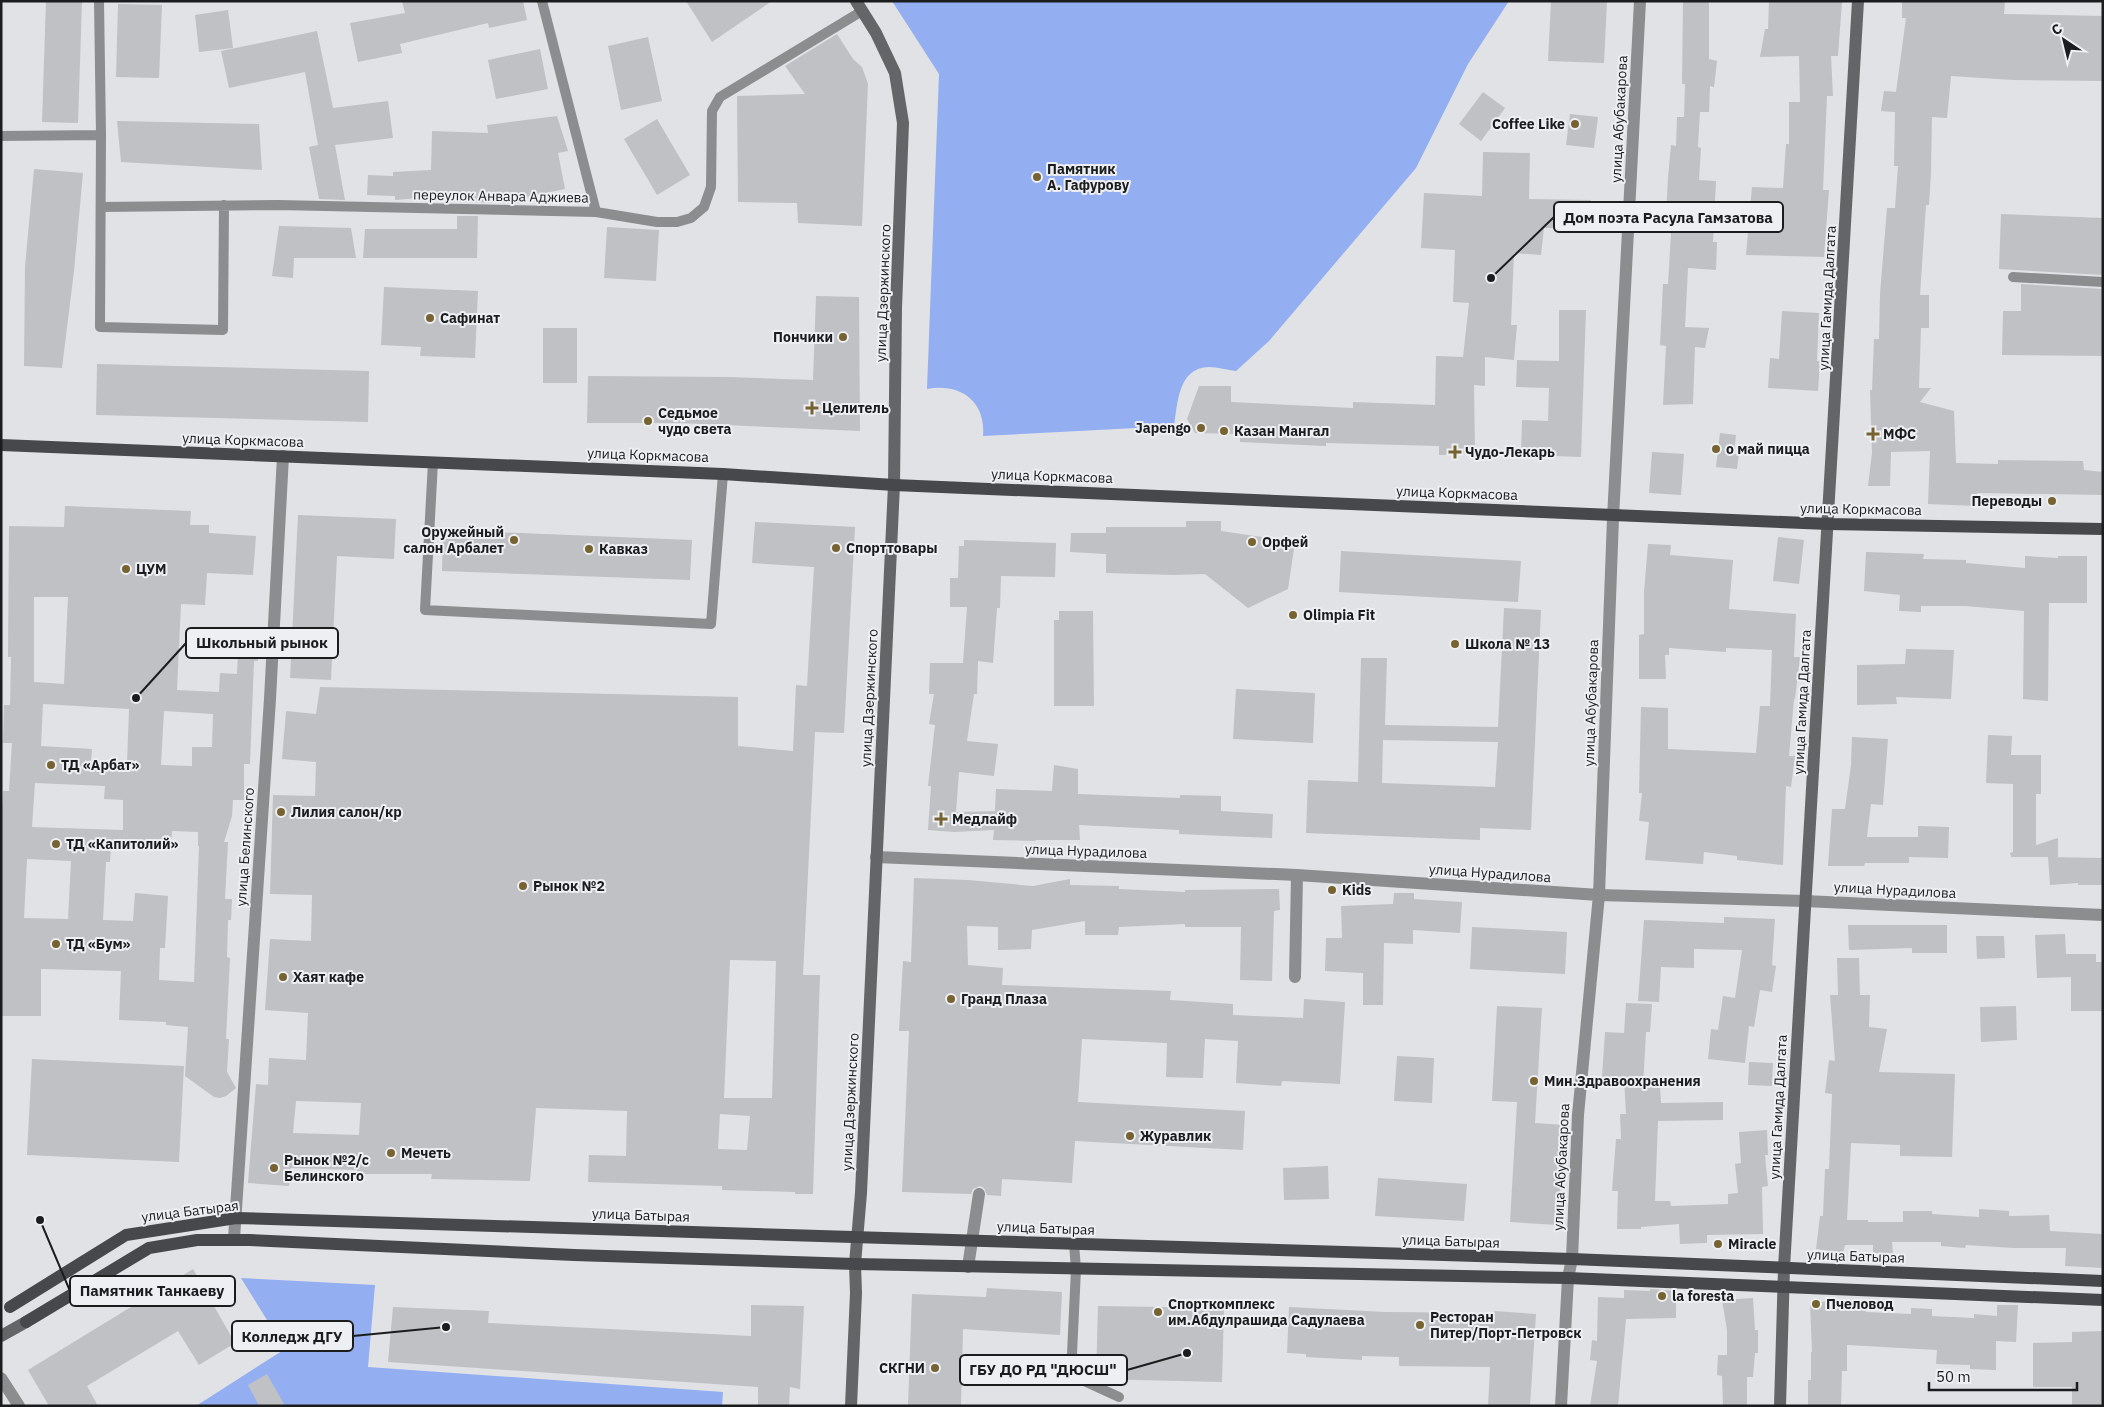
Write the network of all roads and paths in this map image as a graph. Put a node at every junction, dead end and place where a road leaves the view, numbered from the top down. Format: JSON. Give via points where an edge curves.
{"nodes":[{"id":1,"x":99,"y":1,"type":"edge"},
{"id":2,"x":542,"y":1,"type":"edge"},
{"id":3,"x":1640,"y":1,"type":"edge"},
{"id":4,"x":1858,"y":1,"type":"edge"},
{"id":5,"x":859,"y":6,"type":"edge"},
{"id":6,"x":101,"y":135,"type":"junction"},
{"id":7,"x":1,"y":136,"type":"edge"},
{"id":8,"x":224,"y":205,"type":"junction"},
{"id":9,"x":101,"y":207,"type":"junction"},
{"id":10,"x":596,"y":212,"type":"junction"},
{"id":11,"x":2013,"y":277,"type":"dead end"},
{"id":12,"x":2103,"y":282,"type":"edge"},
{"id":13,"x":1,"y":445,"type":"edge"},
{"id":14,"x":282,"y":456,"type":"junction"},
{"id":15,"x":433,"y":462,"type":"junction"},
{"id":16,"x":723,"y":474,"type":"junction"},
{"id":17,"x":894,"y":485,"type":"junction"},
{"id":18,"x":1614,"y":515,"type":"junction"},
{"id":19,"x":1829,"y":524,"type":"junction"},
{"id":20,"x":2103,"y":529,"type":"edge"},
{"id":21,"x":876,"y":857,"type":"junction"},
{"id":22,"x":1297,"y":875,"type":"junction"},
{"id":23,"x":1599,"y":895,"type":"junction"},
{"id":24,"x":1805,"y":901,"type":"junction"},
{"id":25,"x":2103,"y":914,"type":"edge"},
{"id":26,"x":1295,"y":977,"type":"dead end"},
{"id":27,"x":979,"y":1194,"type":"dead end"},
{"id":28,"x":236,"y":1218,"type":"junction"},
{"id":29,"x":856,"y":1237,"type":"junction"},
{"id":30,"x":234,"y":1239,"type":"junction"},
{"id":31,"x":972,"y":1239,"type":"junction"},
{"id":32,"x":1074,"y":1244,"type":"junction"},
{"id":33,"x":1572,"y":1259,"type":"junction"},
{"id":34,"x":855,"y":1264,"type":"junction"},
{"id":35,"x":968,"y":1267,"type":"junction"},
{"id":36,"x":1784,"y":1268,"type":"junction"},
{"id":37,"x":1076,"y":1269,"type":"junction"},
{"id":38,"x":1568,"y":1278,"type":"junction"},
{"id":39,"x":2103,"y":1281,"type":"edge"},
{"id":40,"x":1784,"y":1288,"type":"junction"},
{"id":41,"x":2103,"y":1300,"type":"edge"},
{"id":42,"x":6,"y":1310,"type":"edge"},
{"id":43,"x":26,"y":1322,"type":"joint"},
{"id":44,"x":1,"y":1336,"type":"edge"},
{"id":45,"x":1,"y":1378,"type":"edge"},
{"id":46,"x":1119,"y":1397,"type":"dead end"},
{"id":47,"x":19,"y":1406,"type":"edge"},
{"id":48,"x":851,"y":1406,"type":"edge"},
{"id":49,"x":1560,"y":1406,"type":"edge"},
{"id":50,"x":1780,"y":1406,"type":"edge"}],
"edges":[{"from":1,"to":6,"type":"lane"},
{"from":2,"to":10,"type":"lane","name":"переулок Анвара Аджиева"},
{"from":3,"to":18,"type":"street","name":"улица Абубакарова"},
{"from":4,"to":19,"type":"street","name":"улица Гамида Далгата"},
{"from":5,"to":10,"type":"lane","via":[[720,97],[712,111],[712,187],[704,207],[691,218],[657,222]]},
{"from":5,"to":17,"type":"street","name":"улица Дзержинского","via":[[876,32],[895,74],[904,123],[896,308]]},
{"from":6,"to":7,"type":"lane"},
{"from":6,"to":9,"type":"lane"},
{"from":8,"to":9,"type":"lane","name":"переулок Анвара Аджиева"},
{"from":8,"to":9,"type":"lane","via":[[223,330],[100,327]]},
{"from":8,"to":10,"type":"lane","name":"переулок Анвара Аджиева"},
{"from":11,"to":12,"type":"lane"},
{"from":13,"to":14,"type":"main road","name":"улица Коркмасова"},
{"from":14,"to":15,"type":"main road","name":"улица Коркмасова"},
{"from":14,"to":28,"type":"street","name":"улица Белинского","via":[[270,699]]},
{"from":15,"to":16,"type":"main road","name":"улица Коркмасова"},
{"from":15,"to":16,"type":"lane","via":[[425,610],[711,624]]},
{"from":16,"to":17,"type":"main road","name":"улица Коркмасова"},
{"from":17,"to":18,"type":"main road","name":"улица Коркмасова"},
{"from":17,"to":21,"type":"street","name":"улица Дзержинского"},
{"from":18,"to":19,"type":"main road","name":"улица Коркмасова"},
{"from":18,"to":23,"type":"street","name":"улица Абубакарова"},
{"from":19,"to":20,"type":"main road","name":"улица Коркмасова"},
{"from":19,"to":24,"type":"street","name":"улица Гамида Далгата"},
{"from":21,"to":22,"type":"street","name":"улица Нурадилова"},
{"from":21,"to":29,"type":"street","name":"улица Дзержинского","via":[[861,1193]]},
{"from":22,"to":23,"type":"street","name":"улица Нурадилова"},
{"from":22,"to":26,"type":"street"},
{"from":23,"to":24,"type":"street","name":"улица Нурадилова"},
{"from":23,"to":33,"type":"street","name":"улица Абубакарова","via":[[1578,1116]]},
{"from":24,"to":25,"type":"street","name":"улица Нурадилова"},
{"from":24,"to":36,"type":"street","name":"улица Гамида Далгата"},
{"from":27,"to":31,"type":"street"},
{"from":28,"to":29,"type":"main road","name":"улица Батырая"},
{"from":28,"to":30,"type":"street","name":"улица Белинского"},
{"from":28,"to":42,"type":"main road","name":"улица Батырая","via":[[126,1235]]},
{"from":29,"to":31,"type":"main road","name":"улица Батырая"},
{"from":29,"to":34,"type":"street","name":"улица Дзержинского"},
{"from":30,"to":34,"type":"main road"},
{"from":30,"to":43,"type":"main road","via":[[197,1240],[149,1248]]},
{"from":31,"to":32,"type":"main road","name":"улица Батырая"},
{"from":31,"to":35,"type":"street"},
{"from":32,"to":33,"type":"main road","name":"улица Батырая"},
{"from":32,"to":37,"type":"lane"},
{"from":33,"to":36,"type":"main road","name":"улица Батырая"},
{"from":33,"to":38,"type":"street","name":"улица Абубакарова"},
{"from":34,"to":35,"type":"main road"},
{"from":34,"to":48,"type":"street","name":"улица Дзержинского"},
{"from":35,"to":37,"type":"main road"},
{"from":36,"to":39,"type":"main road","name":"улица Батырая"},
{"from":36,"to":40,"type":"street","name":"улица Гамида Далгата"},
{"from":37,"to":38,"type":"main road"},
{"from":37,"to":46,"type":"lane","via":[[1071,1376]]},
{"from":38,"to":40,"type":"main road"},
{"from":38,"to":49,"type":"street","name":"улица Абубакарова"},
{"from":40,"to":41,"type":"main road"},
{"from":40,"to":50,"type":"street","name":"улица Гамида Далгата"},
{"from":43,"to":44,"type":"street"},
{"from":45,"to":47,"type":"street"}]}
